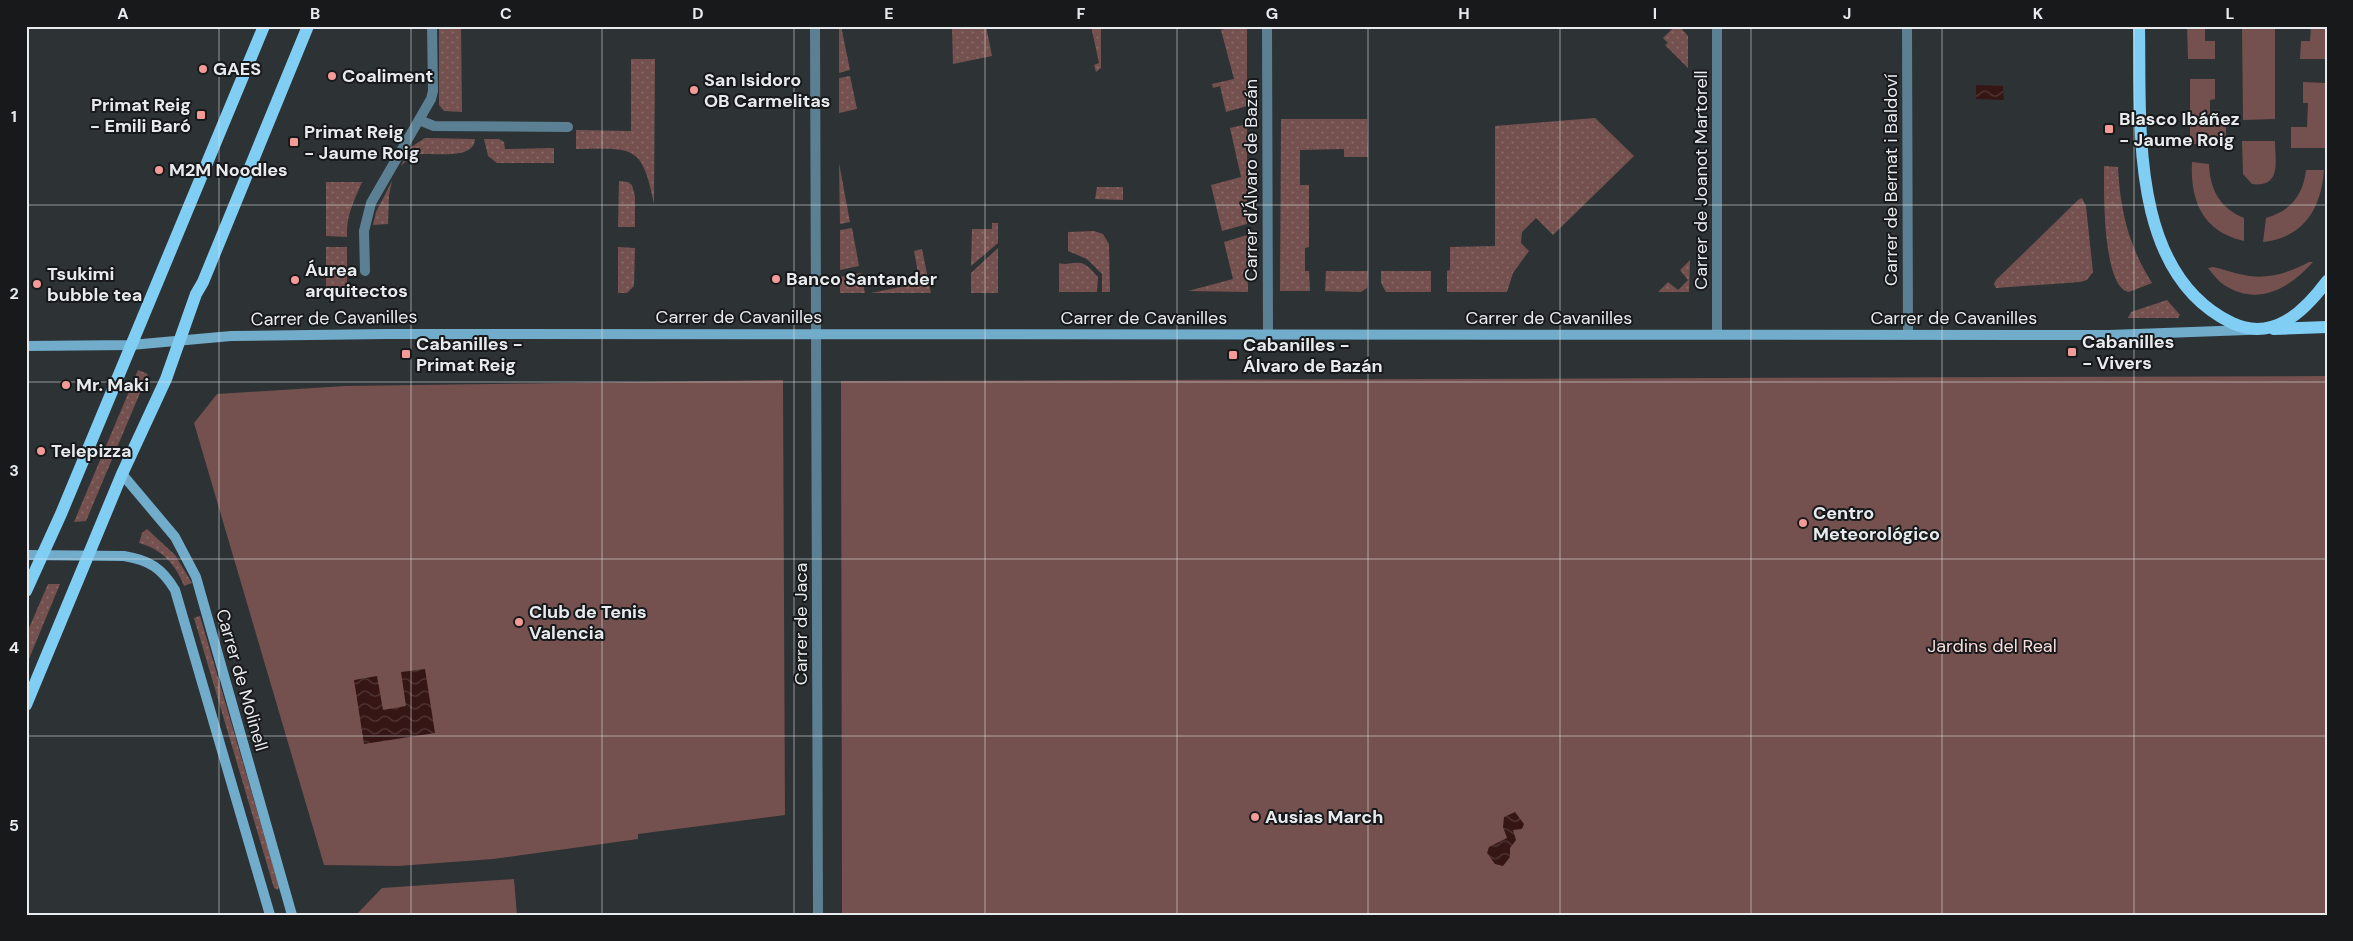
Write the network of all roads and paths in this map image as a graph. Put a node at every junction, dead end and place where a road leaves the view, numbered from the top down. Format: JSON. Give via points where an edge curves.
{"nodes":[{"id":1,"x":264,"y":26,"type":"edge"},
{"id":2,"x":308,"y":26,"type":"edge"},
{"id":3,"x":432,"y":26,"type":"edge"},
{"id":4,"x":815,"y":26,"type":"edge"},
{"id":5,"x":1267,"y":26,"type":"edge"},
{"id":6,"x":1716,"y":26,"type":"edge"},
{"id":7,"x":1906,"y":26,"type":"edge"},
{"id":8,"x":2139,"y":26,"type":"edge"},
{"id":9,"x":419,"y":120,"type":"junction"},
{"id":10,"x":568,"y":127,"type":"dead end"},
{"id":11,"x":365,"y":271,"type":"dead end"},
{"id":12,"x":2327,"y":282,"type":"edge"},
{"id":13,"x":2327,"y":327,"type":"edge"},
{"id":14,"x":2262,"y":330,"type":"junction"},
{"id":15,"x":815,"y":334,"type":"junction"},
{"id":16,"x":1268,"y":334,"type":"junction"},
{"id":17,"x":1717,"y":334,"type":"junction"},
{"id":18,"x":1908,"y":334,"type":"junction"},
{"id":19,"x":178,"y":340,"type":"junction"},
{"id":20,"x":131,"y":345,"type":"junction"},
{"id":21,"x":26,"y":346,"type":"edge"},
{"id":22,"x":122,"y":474,"type":"junction"},
{"id":23,"x":26,"y":555,"type":"edge"},
{"id":24,"x":42,"y":555,"type":"junction"},
{"id":25,"x":88,"y":556,"type":"junction"},
{"id":26,"x":26,"y":591,"type":"edge"},
{"id":27,"x":26,"y":705,"type":"edge"},
{"id":28,"x":270,"y":915,"type":"edge"},
{"id":29,"x":292,"y":915,"type":"edge"},
{"id":30,"x":818,"y":915,"type":"edge"}],
"edges":[{"from":1,"to":20,"type":"main road"},
{"from":2,"to":19,"type":"main road"},
{"from":3,"to":9,"type":"street","via":[[433,91]]},
{"from":4,"to":15,"type":"street","name":"Carrer de Jaca"},
{"from":5,"to":16,"type":"street","name":"Carrer d'Álvaro de Bazán"},
{"from":6,"to":17,"type":"street","name":"Carrer de Joanot Martorell"},
{"from":7,"to":18,"type":"street","name":"Carrer de Bernat i Baldoví"},
{"from":8,"to":14,"type":"main road","via":[[2142,161],[2150,211],[2162,242],[2183,283],[2214,314],[2239,326]]},
{"from":9,"to":10,"type":"street","via":[[434,126]]},
{"from":9,"to":11,"type":"street","via":[[371,203],[364,232]]},
{"from":12,"to":14,"type":"main road","via":[[2299,312],[2283,323]]},
{"from":13,"to":14,"type":"main road"},
{"from":14,"to":18,"type":"main road","name":"Carrer de Cavanilles"},
{"from":15,"to":16,"type":"main road","name":"Carrer de Cavanilles"},
{"from":15,"to":19,"type":"main road","name":"Carrer de Cavanilles","via":[[386,334]]},
{"from":15,"to":30,"type":"street","name":"Carrer de Jaca"},
{"from":16,"to":17,"type":"main road","name":"Carrer de Cavanilles"},
{"from":17,"to":18,"type":"main road","name":"Carrer de Cavanilles"},
{"from":19,"to":20,"type":"main road","name":"Carrer de Cavanilles"},
{"from":19,"to":22,"type":"main road","via":[[166,379]]},
{"from":20,"to":21,"type":"main road","name":"Carrer de Cavanilles"},
{"from":20,"to":24,"type":"main road"},
{"from":22,"to":25,"type":"main road"},
{"from":22,"to":29,"type":"main road","name":"Carrer de Molinell","via":[[175,537],[196,577]]},
{"from":23,"to":24,"type":"main road"},
{"from":24,"to":25,"type":"main road"},
{"from":24,"to":26,"type":"main road"},
{"from":25,"to":27,"type":"main road"},
{"from":25,"to":28,"type":"main road","via":[[124,556],[147,561],[159,568],[175,590]]}]}
